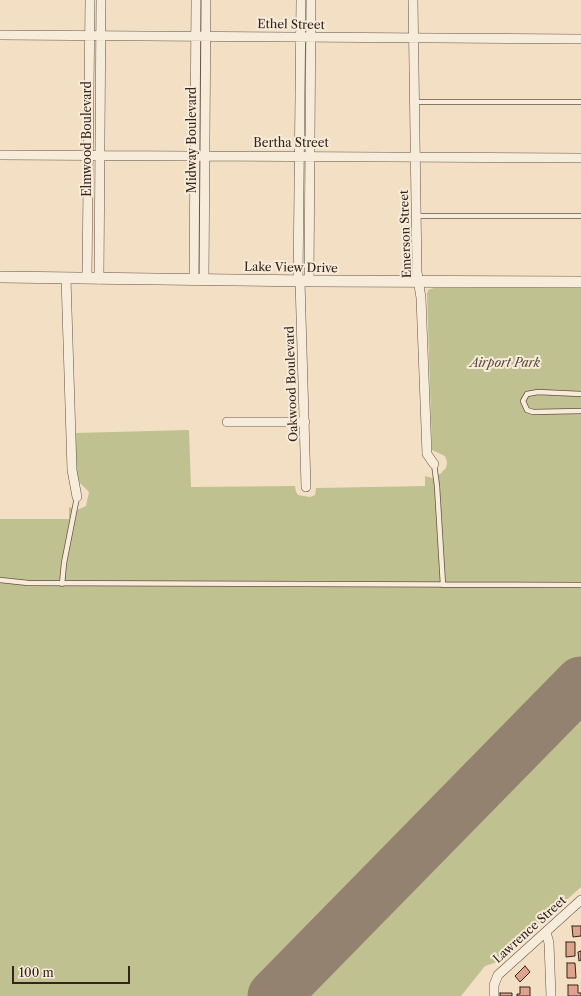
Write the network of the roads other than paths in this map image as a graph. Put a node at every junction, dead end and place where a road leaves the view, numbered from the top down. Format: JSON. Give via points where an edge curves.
{"nodes":[{"id":1,"x":90,"y":0,"type":"edge"},
{"id":2,"x":101,"y":0,"type":"edge"},
{"id":3,"x":196,"y":0,"type":"edge"},
{"id":4,"x":206,"y":0,"type":"edge"},
{"id":5,"x":301,"y":0,"type":"edge"},
{"id":6,"x":311,"y":0,"type":"edge"},
{"id":7,"x":413,"y":0,"type":"edge"},
{"id":8,"x":0,"y":35,"type":"edge"},
{"id":9,"x":90,"y":36,"type":"junction"},
{"id":10,"x":101,"y":36,"type":"junction"},
{"id":11,"x":196,"y":36,"type":"junction"},
{"id":12,"x":206,"y":36,"type":"junction"},
{"id":13,"x":300,"y":37,"type":"junction"},
{"id":14,"x":311,"y":37,"type":"junction"},
{"id":15,"x":414,"y":39,"type":"junction"},
{"id":16,"x":581,"y":39,"type":"edge"},
{"id":17,"x":415,"y":102,"type":"junction"},
{"id":18,"x":581,"y":102,"type":"edge"},
{"id":19,"x":0,"y":155,"type":"edge"},
{"id":20,"x":89,"y":155,"type":"junction"},
{"id":21,"x":100,"y":155,"type":"junction"},
{"id":22,"x":195,"y":156,"type":"junction"},
{"id":23,"x":205,"y":156,"type":"junction"},
{"id":24,"x":299,"y":156,"type":"junction"},
{"id":25,"x":310,"y":156,"type":"junction"},
{"id":26,"x":416,"y":158,"type":"junction"},
{"id":27,"x":581,"y":158,"type":"edge"},
{"id":28,"x":417,"y":216,"type":"junction"},
{"id":29,"x":581,"y":216,"type":"edge"},
{"id":30,"x":0,"y":277,"type":"edge"},
{"id":31,"x":66,"y":278,"type":"junction"},
{"id":32,"x":88,"y":278,"type":"junction"},
{"id":33,"x":99,"y":279,"type":"junction"},
{"id":34,"x":199,"y":280,"type":"junction"},
{"id":35,"x":302,"y":281,"type":"junction"},
{"id":36,"x":419,"y":282,"type":"junction"},
{"id":37,"x":581,"y":282,"type":"edge"},
{"id":38,"x":581,"y":394,"type":"edge"},
{"id":39,"x":581,"y":411,"type":"edge"},
{"id":40,"x":227,"y":422,"type":"dead end"},
{"id":41,"x":305,"y":422,"type":"junction"},
{"id":42,"x":434,"y":464,"type":"joint"},
{"id":43,"x":306,"y":488,"type":"dead end"},
{"id":44,"x":77,"y":497,"type":"joint"},
{"id":45,"x":0,"y":580,"type":"edge"},
{"id":46,"x":62,"y":584,"type":"junction"},
{"id":47,"x":443,"y":585,"type":"junction"},
{"id":48,"x":581,"y":585,"type":"edge"},
{"id":49,"x":581,"y":900,"type":"edge"},
{"id":50,"x":546,"y":932,"type":"junction"},
{"id":51,"x":494,"y":996,"type":"edge"},
{"id":52,"x":551,"y":996,"type":"edge"}],
"edges":[{"from":1,"to":9,"type":"street","name":"Elmwood Boulevard"},
{"from":2,"to":10,"type":"street","name":"Elmwood Boulevard"},
{"from":3,"to":11,"type":"street","name":"Midway Boulevard"},
{"from":4,"to":12,"type":"street","name":"Midway Boulevard"},
{"from":5,"to":13,"type":"street","name":"Oakwood Boulevard"},
{"from":6,"to":14,"type":"street","name":"Oakwood Boulevard"},
{"from":7,"to":15,"type":"street","name":"Emerson Street"},
{"from":8,"to":9,"type":"street","name":"Ethel Street"},
{"from":9,"to":10,"type":"street","name":"Ethel Street"},
{"from":9,"to":20,"type":"street","name":"Elmwood Boulevard"},
{"from":10,"to":11,"type":"street","name":"Ethel Street"},
{"from":10,"to":21,"type":"street","name":"Elmwood Boulevard"},
{"from":11,"to":12,"type":"street","name":"Ethel Street"},
{"from":11,"to":22,"type":"street","name":"Midway Boulevard"},
{"from":12,"to":13,"type":"street","name":"Ethel Street"},
{"from":12,"to":23,"type":"street","name":"Midway Boulevard"},
{"from":13,"to":14,"type":"street","name":"Ethel Street"},
{"from":13,"to":24,"type":"street","name":"Oakwood Boulevard"},
{"from":14,"to":15,"type":"street","name":"Ethel Street"},
{"from":14,"to":25,"type":"street","name":"Oakwood Boulevard"},
{"from":15,"to":16,"type":"street","name":"Ethel Street"},
{"from":15,"to":17,"type":"street","name":"Emerson Street"},
{"from":17,"to":18,"type":"lane"},
{"from":17,"to":26,"type":"street","name":"Emerson Street"},
{"from":19,"to":20,"type":"street","name":"Bertha Street"},
{"from":20,"to":21,"type":"street","name":"Bertha Street"},
{"from":20,"to":32,"type":"street","name":"Elmwood Boulevard"},
{"from":21,"to":22,"type":"street","name":"Bertha Street"},
{"from":21,"to":33,"type":"street","name":"Elmwood Boulevard"},
{"from":22,"to":23,"type":"street","name":"Bertha Street"},
{"from":22,"to":34,"type":"street","name":"Midway Boulevard"},
{"from":23,"to":24,"type":"street","name":"Bertha Street"},
{"from":23,"to":34,"type":"street","name":"Midway Boulevard"},
{"from":24,"to":25,"type":"street","name":"Bertha Street"},
{"from":24,"to":35,"type":"street","name":"Oakwood Boulevard"},
{"from":25,"to":26,"type":"street","name":"Bertha Street"},
{"from":25,"to":35,"type":"street","name":"Oakwood Boulevard"},
{"from":26,"to":27,"type":"street","name":"Bertha Street"},
{"from":26,"to":28,"type":"street","name":"Emerson Street"},
{"from":28,"to":29,"type":"lane"},
{"from":28,"to":36,"type":"street","name":"Emerson Street"},
{"from":30,"to":31,"type":"street","name":"Lake View Drive"},
{"from":31,"to":32,"type":"street","name":"Lake View Drive"},
{"from":31,"to":44,"type":"street","via":[[72,470]]},
{"from":32,"to":33,"type":"street","name":"Lake View Drive"},
{"from":33,"to":34,"type":"street","name":"Lake View Drive"},
{"from":34,"to":35,"type":"street","name":"Lake View Drive"},
{"from":35,"to":36,"type":"street","name":"Lake View Drive"},
{"from":35,"to":41,"type":"street","name":"Oakwood Boulevard"},
{"from":36,"to":37,"type":"street","name":"Lake View Drive"},
{"from":36,"to":42,"type":"street","name":"Emerson Street","via":[[427,454]]},
{"from":38,"to":39,"type":"lane","via":[[538,392],[527,394],[523,401],[527,410],[533,412]]},
{"from":40,"to":41,"type":"street"},
{"from":41,"to":43,"type":"street","name":"Oakwood Boulevard"},
{"from":42,"to":47,"type":"lane"},
{"from":44,"to":46,"type":"lane"},
{"from":45,"to":46,"type":"lane"},
{"from":46,"to":47,"type":"lane"},
{"from":47,"to":48,"type":"lane"},
{"from":49,"to":50,"type":"street","name":"Lawrence Street"},
{"from":50,"to":51,"type":"street","name":"Lawrence Street","via":[[496,979]]},
{"from":50,"to":52,"type":"street","via":[[549,943]]}]}
